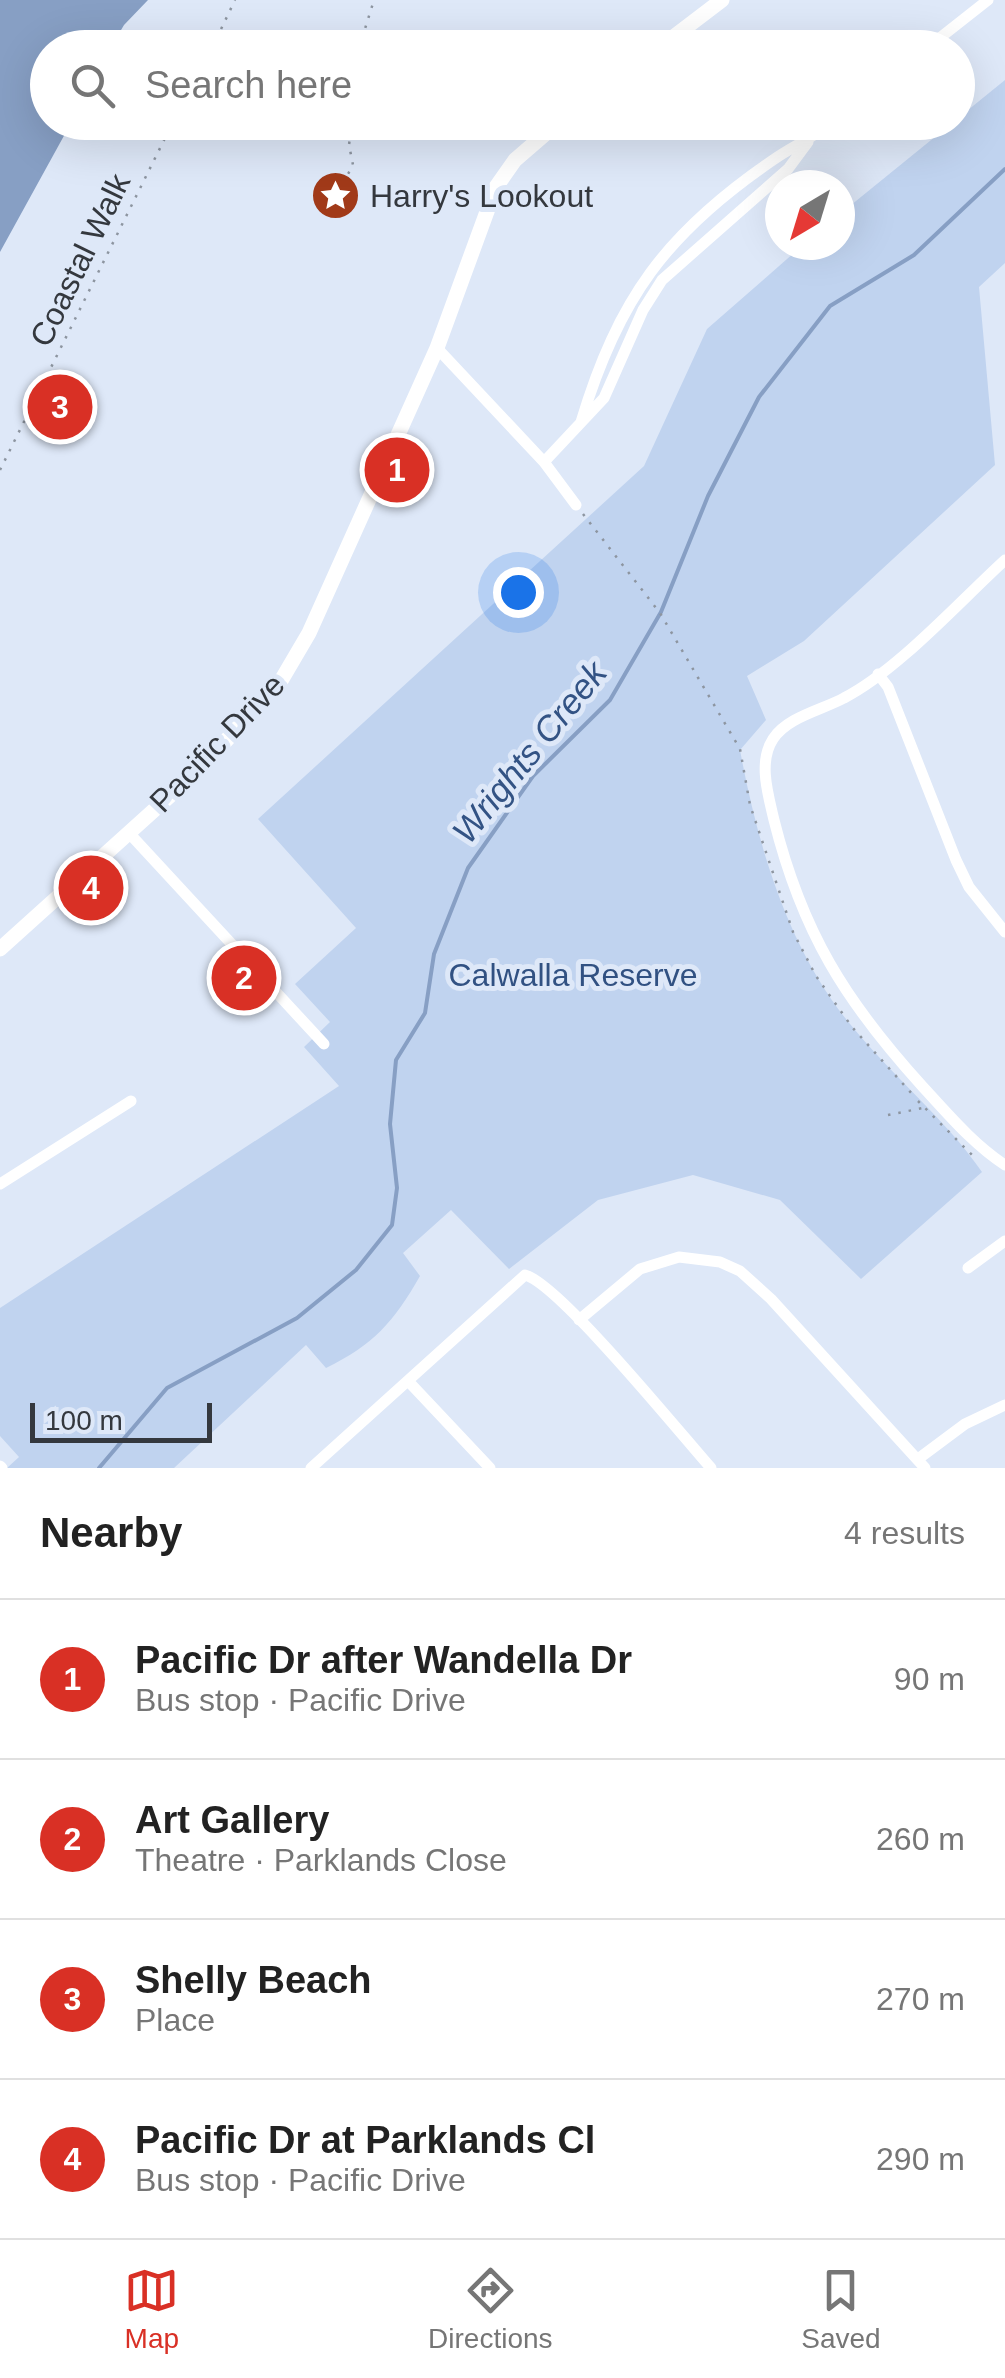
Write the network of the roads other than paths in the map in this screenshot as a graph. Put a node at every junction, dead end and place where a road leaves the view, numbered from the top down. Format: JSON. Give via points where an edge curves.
{"nodes":[{"id":1,"x":722,"y":0,"type":"edge"},
{"id":2,"x":988,"y":0,"type":"edge"},
{"id":3,"x":683,"y":30,"type":"edge"},
{"id":4,"x":950,"y":30,"type":"edge"},
{"id":5,"x":538,"y":140,"type":"edge"},
{"id":6,"x":810,"y":140,"type":"edge"},
{"id":7,"x":808,"y":142,"type":"junction"},
{"id":8,"x":437,"y":348,"type":"junction"},
{"id":9,"x":581,"y":422,"type":"junction"},
{"id":10,"x":544,"y":462,"type":"junction"},
{"id":11,"x":576,"y":505,"type":"dead end"},
{"id":12,"x":1005,"y":561,"type":"edge"},
{"id":13,"x":878,"y":674,"type":"junction"},
{"id":14,"x":129,"y":833,"type":"junction"},
{"id":15,"x":1005,"y":932,"type":"edge"},
{"id":16,"x":0,"y":950,"type":"edge"},
{"id":17,"x":324,"y":1044,"type":"dead end"},
{"id":18,"x":131,"y":1101,"type":"dead end"},
{"id":19,"x":1005,"y":1165,"type":"edge"},
{"id":20,"x":0,"y":1184,"type":"edge"},
{"id":21,"x":1005,"y":1241,"type":"edge"},
{"id":22,"x":968,"y":1268,"type":"dead end"},
{"id":23,"x":579,"y":1320,"type":"junction"},
{"id":24,"x":409,"y":1382,"type":"junction"},
{"id":25,"x":1005,"y":1405,"type":"edge"},
{"id":26,"x":922,"y":1464,"type":"edge"},
{"id":27,"x":315,"y":1467,"type":"edge"},
{"id":28,"x":490,"y":1468,"type":"edge"},
{"id":29,"x":712,"y":1468,"type":"edge"}],
"edges":[{"from":1,"to":3,"type":"street"},
{"from":2,"to":4,"type":"street"},
{"from":5,"to":8,"type":"street","name":"Pacific Drive","via":[[496,187]]},
{"from":6,"to":7,"type":"street"},
{"from":7,"to":9,"type":"street","via":[[788,169],[662,280],[604,398]]},
{"from":7,"to":9,"type":"street","via":[[771,161],[694,225],[642,280],[605,347]]},
{"from":8,"to":10,"type":"street"},
{"from":8,"to":14,"type":"street","name":"Pacific Drive","via":[[282,679],[203,766]]},
{"from":9,"to":10,"type":"street"},
{"from":10,"to":11,"type":"street"},
{"from":12,"to":13,"type":"street"},
{"from":13,"to":15,"type":"street","via":[[956,860]]},
{"from":13,"to":19,"type":"street","via":[[784,726],[768,747],[768,798],[788,874],[822,953],[858,1012],[952,1119]]},
{"from":14,"to":16,"type":"street","name":"Pacific Drive"},
{"from":14,"to":17,"type":"street"},
{"from":18,"to":20,"type":"street"},
{"from":21,"to":22,"type":"street"},
{"from":23,"to":24,"type":"street","via":[[537,1279],[521,1278]]},
{"from":23,"to":26,"type":"street","via":[[640,1269],[679,1257],[720,1262],[771,1299]]},
{"from":23,"to":29,"type":"street"},
{"from":24,"to":27,"type":"street"},
{"from":24,"to":28,"type":"street"},
{"from":25,"to":26,"type":"street","via":[[964,1424]]}]}
